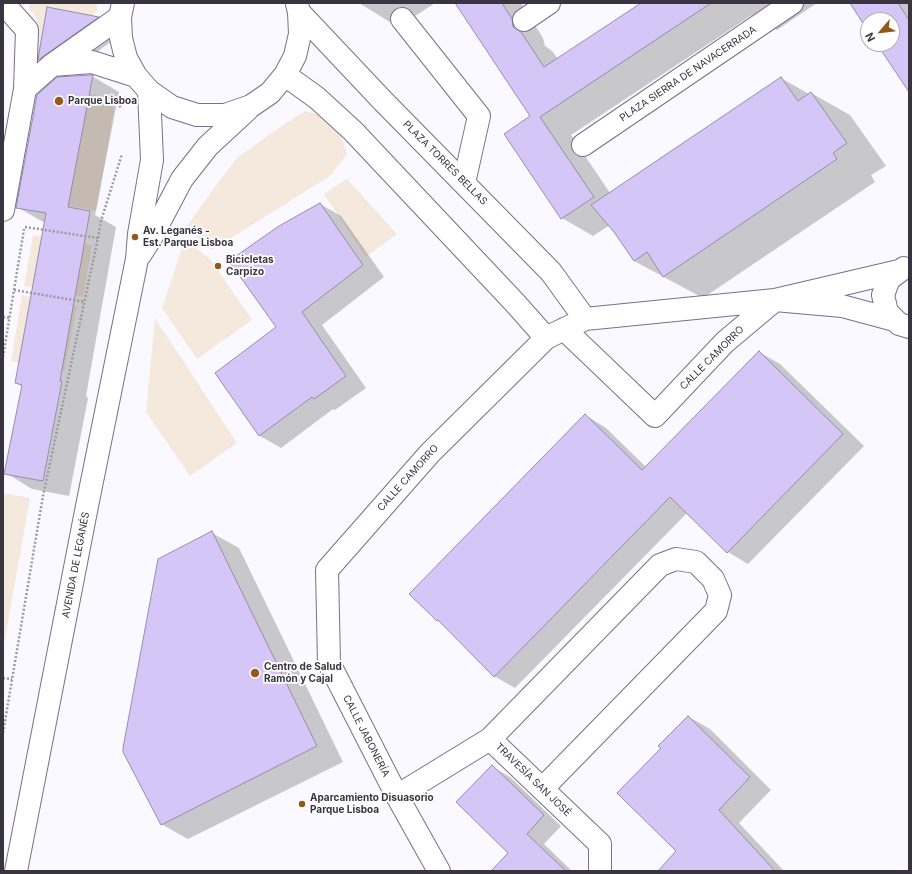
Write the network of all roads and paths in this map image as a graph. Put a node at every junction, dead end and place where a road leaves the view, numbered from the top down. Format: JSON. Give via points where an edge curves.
{"nodes":[{"id":1,"x":4,"y":3,"type":"edge"},
{"id":2,"x":549,"y":3,"type":"edge"},
{"id":3,"x":792,"y":3,"type":"edge"},
{"id":4,"x":298,"y":7,"type":"edge"},
{"id":5,"x":121,"y":10,"type":"edge"},
{"id":6,"x":402,"y":19,"type":"dead end"},
{"id":7,"x":524,"y":20,"type":"dead end"},
{"id":8,"x":52,"y":65,"type":"junction"},
{"id":9,"x":285,"y":75,"type":"junction"},
{"id":10,"x":142,"y":84,"type":"junction"},
{"id":11,"x":25,"y":89,"type":"junction"},
{"id":12,"x":113,"y":97,"type":"dead end"},
{"id":13,"x":251,"y":106,"type":"junction"},
{"id":14,"x":124,"y":112,"type":"dead end"},
{"id":15,"x":583,"y":145,"type":"dead end"},
{"id":16,"x":124,"y":150,"type":"dead end"},
{"id":17,"x":464,"y":183,"type":"junction"},
{"id":18,"x":3,"y":210,"type":"edge"},
{"id":19,"x":25,"y":219,"type":"dead end"},
{"id":20,"x":24,"y":227,"type":"junction"},
{"id":21,"x":98,"y":238,"type":"junction"},
{"id":22,"x":137,"y":259,"type":"junction"},
{"id":23,"x":904,"y":269,"type":"edge"},
{"id":24,"x":14,"y":290,"type":"junction"},
{"id":25,"x":775,"y":300,"type":"junction"},
{"id":26,"x":84,"y":302,"type":"junction"},
{"id":27,"x":3,"y":318,"type":"edge"},
{"id":28,"x":10,"y":318,"type":"junction"},
{"id":29,"x":585,"y":318,"type":"junction"},
{"id":30,"x":902,"y":323,"type":"edge"},
{"id":31,"x":547,"y":340,"type":"junction"},
{"id":32,"x":3,"y":357,"type":"edge"},
{"id":33,"x":329,"y":664,"type":"joint"},
{"id":34,"x":3,"y":678,"type":"edge"},
{"id":35,"x":12,"y":679,"type":"junction"},
{"id":36,"x":3,"y":733,"type":"edge"},
{"id":37,"x":490,"y":739,"type":"junction"},
{"id":38,"x":542,"y":789,"type":"junction"},
{"id":39,"x":397,"y":796,"type":"junction"},
{"id":40,"x":16,"y":871,"type":"edge"},
{"id":41,"x":439,"y":871,"type":"edge"},
{"id":42,"x":600,"y":871,"type":"edge"}],
"edges":[{"from":1,"to":11,"type":"street","via":[[28,30]]},
{"from":2,"to":7,"type":"street"},
{"from":3,"to":15,"type":"street","name":"PLAZA SIERRA DE NAVACERRADA"},
{"from":4,"to":9,"type":"street","via":[[300,34],[295,56]]},
{"from":4,"to":17,"type":"street","name":"PLAZA TORRES BELLAS","via":[[382,100]]},
{"from":5,"to":8,"type":"street"},
{"from":5,"to":10,"type":"street","via":[[122,44],[126,58]]},
{"from":6,"to":17,"type":"street","via":[[479,116]]},
{"from":8,"to":10,"type":"street","via":[[92,62]]},
{"from":8,"to":11,"type":"street"},
{"from":9,"to":13,"type":"street","via":[[270,93]]},
{"from":9,"to":31,"type":"street","via":[[317,98],[353,131]]},
{"from":10,"to":13,"type":"street","via":[[172,107],[197,115],[224,115]]},
{"from":10,"to":22,"type":"street","name":"AVENIDA DE LEGANÉS","via":[[152,160]]},
{"from":11,"to":18,"type":"street"},
{"from":12,"to":14,"type":"path"},
{"from":13,"to":22,"type":"street","name":"AVENIDA DE LEGANÉS","via":[[208,146],[182,179]]},
{"from":16,"to":21,"type":"path"},
{"from":17,"to":29,"type":"street","name":"PLAZA TORRES BELLAS","via":[[551,272]]},
{"from":19,"to":20,"type":"path"},
{"from":20,"to":21,"type":"path"},
{"from":20,"to":24,"type":"path"},
{"from":21,"to":26,"type":"path"},
{"from":22,"to":40,"type":"street","name":"AVENIDA DE LEGANÉS"},
{"from":23,"to":25,"type":"street","name":"CALLE CAMORRO"},
{"from":23,"to":30,"type":"street","via":[[889,279],[883,295],[887,312]]},
{"from":24,"to":26,"type":"path"},
{"from":24,"to":28,"type":"path"},
{"from":25,"to":29,"type":"street","name":"CALLE CAMORRO"},
{"from":25,"to":30,"type":"street","name":"CALLE CAMORRO","via":[[842,306]]},
{"from":25,"to":31,"type":"street","name":"CALLE CAMORRO","via":[[725,342],[655,416]]},
{"from":26,"to":35,"type":"path","via":[[43,496]]},
{"from":27,"to":28,"type":"path"},
{"from":28,"to":32,"type":"path"},
{"from":29,"to":31,"type":"street","name":"CALLE CAMORRO"},
{"from":31,"to":33,"type":"street","name":"CALLE CAMORRO","via":[[430,453],[327,570]]},
{"from":33,"to":39,"type":"street","name":"CALLE JABONERÍA"},
{"from":34,"to":35,"type":"path"},
{"from":35,"to":36,"type":"path"},
{"from":37,"to":38,"type":"street","name":"TRAVESÍA SAN JOSÉ"},
{"from":37,"to":38,"type":"street","via":[[660,565],[676,559],[696,562],[713,579],[720,595],[716,611]]},
{"from":37,"to":39,"type":"street","name":"TRAVESÍA SAN JOSÉ"},
{"from":38,"to":42,"type":"street","name":"TRAVESÍA SAN JOSÉ","via":[[600,844]]},
{"from":39,"to":41,"type":"street","name":"CALLE JABONERÍA"}]}
